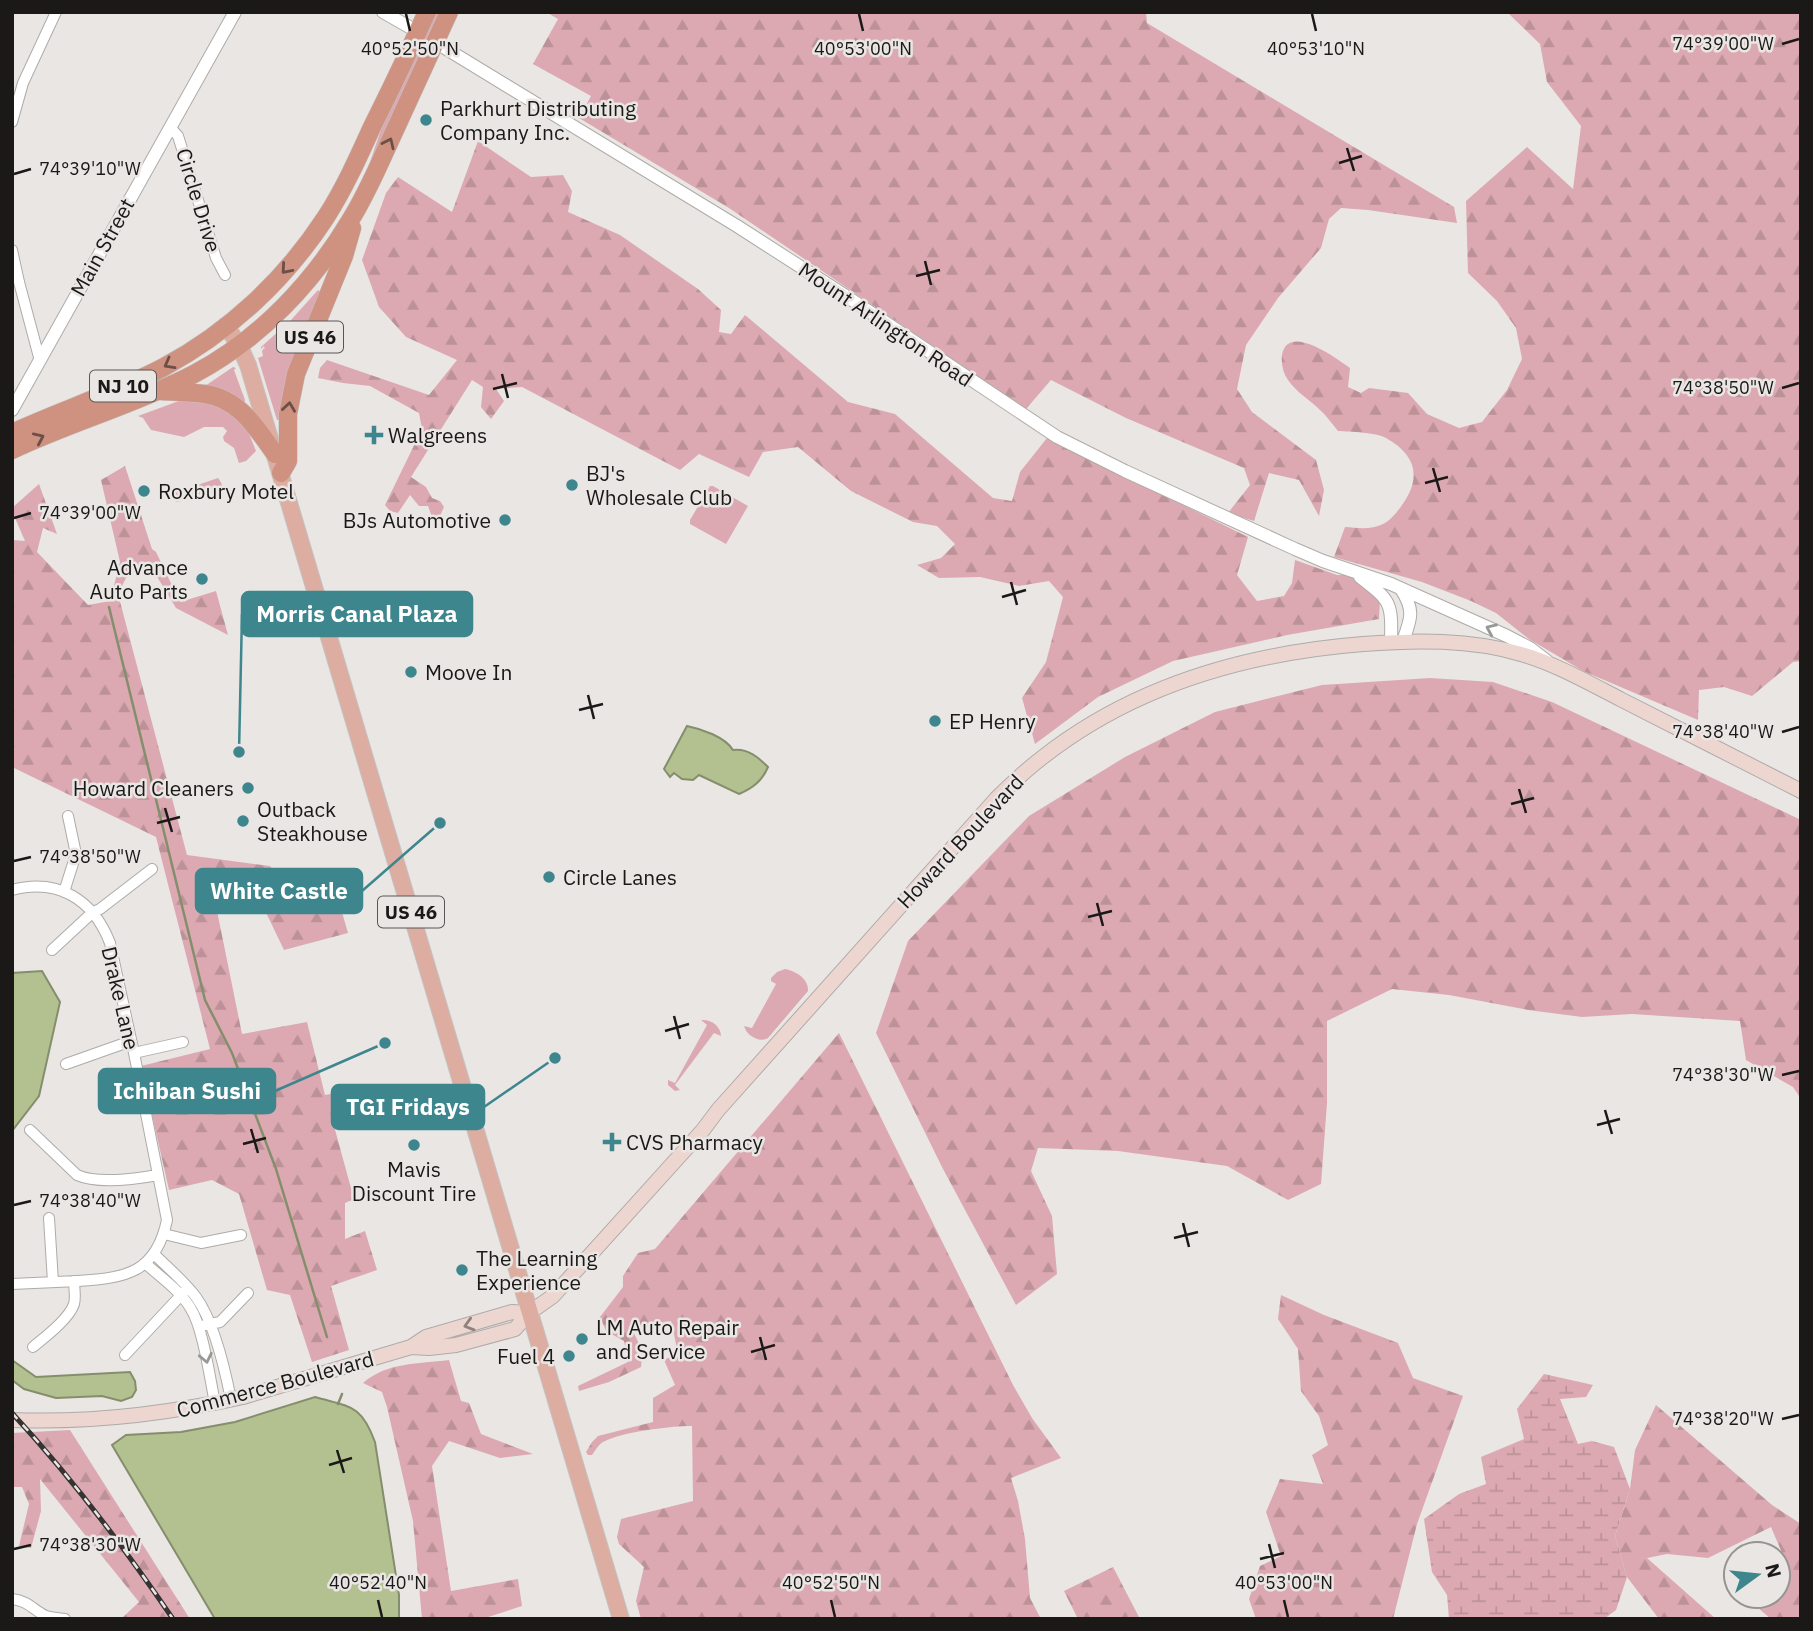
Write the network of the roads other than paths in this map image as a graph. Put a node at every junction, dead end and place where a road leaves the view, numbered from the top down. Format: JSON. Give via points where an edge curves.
{"nodes":[{"id":1,"x":55,"y":12,"type":"edge"},
{"id":2,"x":235,"y":12,"type":"edge"},
{"id":3,"x":383,"y":12,"type":"edge"},
{"id":4,"x":427,"y":12,"type":"edge"},
{"id":5,"x":449,"y":12,"type":"edge"},
{"id":6,"x":418,"y":32,"type":"junction"},
{"id":7,"x":435,"y":42,"type":"junction"},
{"id":8,"x":12,"y":122,"type":"edge"},
{"id":9,"x":170,"y":127,"type":"junction"},
{"id":10,"x":360,"y":205,"type":"junction"},
{"id":11,"x":12,"y":250,"type":"edge"},
{"id":12,"x":225,"y":275,"type":"dead end"},
{"id":13,"x":15,"y":282,"type":"edge"},
{"id":14,"x":226,"y":326,"type":"junction"},
{"id":15,"x":239,"y":345,"type":"junction"},
{"id":16,"x":40,"y":361,"type":"junction"},
{"id":17,"x":158,"y":391,"type":"junction"},
{"id":18,"x":12,"y":410,"type":"edge"},
{"id":19,"x":12,"y":433,"type":"edge"},
{"id":20,"x":12,"y":450,"type":"edge"},
{"id":21,"x":275,"y":454,"type":"junction"},
{"id":22,"x":281,"y":473,"type":"junction"},
{"id":23,"x":1354,"y":572,"type":"junction"},
{"id":24,"x":1400,"y":588,"type":"junction"},
{"id":25,"x":1397,"y":641,"type":"junction"},
{"id":26,"x":1549,"y":663,"type":"junction"},
{"id":27,"x":1801,"y":791,"type":"edge"},
{"id":28,"x":68,"y":816,"type":"dead end"},
{"id":29,"x":152,"y":869,"type":"dead end"},
{"id":30,"x":12,"y":890,"type":"edge"},
{"id":31,"x":64,"y":891,"type":"junction"},
{"id":32,"x":93,"y":912,"type":"junction"},
{"id":33,"x":52,"y":950,"type":"dead end"},
{"id":34,"x":131,"y":1041,"type":"junction"},
{"id":35,"x":183,"y":1042,"type":"dead end"},
{"id":36,"x":134,"y":1053,"type":"junction"},
{"id":37,"x":66,"y":1064,"type":"dead end"},
{"id":38,"x":30,"y":1130,"type":"dead end"},
{"id":39,"x":158,"y":1175,"type":"junction"},
{"id":40,"x":50,"y":1218,"type":"dead end"},
{"id":41,"x":164,"y":1234,"type":"junction"},
{"id":42,"x":242,"y":1235,"type":"dead end"},
{"id":43,"x":154,"y":1254,"type":"junction"},
{"id":44,"x":145,"y":1263,"type":"junction"},
{"id":45,"x":74,"y":1281,"type":"junction"},
{"id":46,"x":53,"y":1282,"type":"junction"},
{"id":47,"x":12,"y":1284,"type":"edge"},
{"id":48,"x":184,"y":1292,"type":"junction"},
{"id":49,"x":248,"y":1293,"type":"dead end"},
{"id":50,"x":529,"y":1312,"type":"junction"},
{"id":51,"x":204,"y":1325,"type":"junction"},
{"id":52,"x":33,"y":1347,"type":"dead end"},
{"id":53,"x":125,"y":1355,"type":"dead end"},
{"id":54,"x":231,"y":1400,"type":"junction"},
{"id":55,"x":215,"y":1403,"type":"junction"},
{"id":56,"x":12,"y":1420,"type":"edge"},
{"id":57,"x":12,"y":1599,"type":"edge"},
{"id":58,"x":65,"y":1619,"type":"edge"},
{"id":59,"x":621,"y":1619,"type":"edge"}],
"edges":[{"from":1,"to":8,"type":"street","via":[[23,83]]},
{"from":2,"to":9,"type":"street","name":"Main Street"},
{"from":3,"to":6,"type":"street"},
{"from":4,"to":6,"type":"highway","number":"US 46"},
{"from":5,"to":7,"type":"highway","number":"US 46"},
{"from":6,"to":14,"type":"highway","number":"US 46","one_way":true,"via":[[326,217],[283,274]]},
{"from":10,"to":7,"type":"highway","number":"US 46","one_way":true},
{"from":7,"to":23,"type":"street","name":"Mount Arlington Road","via":[[737,226],[1057,437]]},
{"from":9,"to":12,"type":"street","name":"Circle Drive","via":[[178,136]]},
{"from":9,"to":16,"type":"street","name":"Main Street"},
{"from":10,"to":15,"type":"highway","number":"NJ 10","via":[[313,274]]},
{"from":22,"to":10,"type":"highway","number":"US 46","one_way":true,"via":[[288,461],[288,414],[296,374]]},
{"from":11,"to":13,"type":"street"},
{"from":13,"to":16,"type":"street"},
{"from":14,"to":15,"type":"main road","number":"US 46"},
{"from":14,"to":19,"type":"highway","number":"NJ 10","one_way":true,"via":[[163,368]]},
{"from":15,"to":17,"type":"highway","number":"NJ 10"},
{"from":15,"to":21,"type":"main road","number":"US 46"},
{"from":16,"to":18,"type":"street","name":"Main Street"},
{"from":20,"to":17,"type":"highway","number":"NJ 10","one_way":true},
{"from":17,"to":21,"type":"highway","via":[[207,394],[227,401],[247,417]]},
{"from":21,"to":22,"type":"main road","number":"US 46"},
{"from":22,"to":50,"type":"main road","number":"US 46"},
{"from":23,"to":24,"type":"street","name":"Mount Arlington Road"},
{"from":23,"to":25,"type":"street","name":"Mount Arlington Road","via":[[1386,599]]},
{"from":24,"to":25,"type":"street","via":[[1411,613]]},
{"from":26,"to":24,"type":"street","name":"Mount Arlington Road","one_way":true,"via":[[1519,642]]},
{"from":25,"to":26,"type":"main road","name":"Howard Boulevard","via":[[1497,648]]},
{"from":25,"to":50,"type":"main road","name":"Howard Boulevard","via":[[1287,653],[1194,677],[1116,710],[1044,756],[996,799],[552,1296]]},
{"from":26,"to":27,"type":"main road","name":"Howard Boulevard"},
{"from":28,"to":31,"type":"street","via":[[76,854]]},
{"from":29,"to":32,"type":"street"},
{"from":30,"to":31,"type":"street","name":"Drake Lane","via":[[45,886]]},
{"from":31,"to":32,"type":"street","name":"Drake Lane"},
{"from":32,"to":33,"type":"street"},
{"from":32,"to":34,"type":"street","name":"Drake Lane","via":[[110,943]]},
{"from":34,"to":36,"type":"street","name":"Drake Lane"},
{"from":34,"to":37,"type":"street"},
{"from":35,"to":36,"type":"street"},
{"from":36,"to":39,"type":"street","name":"Drake Lane"},
{"from":38,"to":39,"type":"street","via":[[85,1179]]},
{"from":39,"to":41,"type":"street","name":"Drake Lane","via":[[167,1220]]},
{"from":40,"to":46,"type":"street"},
{"from":41,"to":42,"type":"street","via":[[201,1243]]},
{"from":41,"to":43,"type":"street","name":"Drake Lane"},
{"from":43,"to":44,"type":"street","name":"Drake Lane"},
{"from":43,"to":48,"type":"street"},
{"from":44,"to":45,"type":"street","name":"Drake Lane","via":[[118,1277]]},
{"from":44,"to":48,"type":"street"},
{"from":45,"to":46,"type":"street","name":"Drake Lane"},
{"from":45,"to":52,"type":"street","via":[[75,1299],[67,1317]]},
{"from":46,"to":47,"type":"street","name":"Drake Lane"},
{"from":48,"to":51,"type":"street","via":[[196,1297]]},
{"from":48,"to":53,"type":"street"},
{"from":49,"to":51,"type":"street","via":[[223,1319]]},
{"from":50,"to":54,"type":"main road","name":"Commerce Boulevard","via":[[512,1312],[426,1337],[411,1347]]},
{"from":50,"to":59,"type":"main road","number":"US 46"},
{"from":51,"to":54,"type":"street"},
{"from":51,"to":55,"type":"street","one_way":true},
{"from":54,"to":55,"type":"main road","name":"Commerce Boulevard"},
{"from":55,"to":56,"type":"main road","name":"Commerce Boulevard","via":[[121,1418]]},
{"from":57,"to":58,"type":"street"}]}
